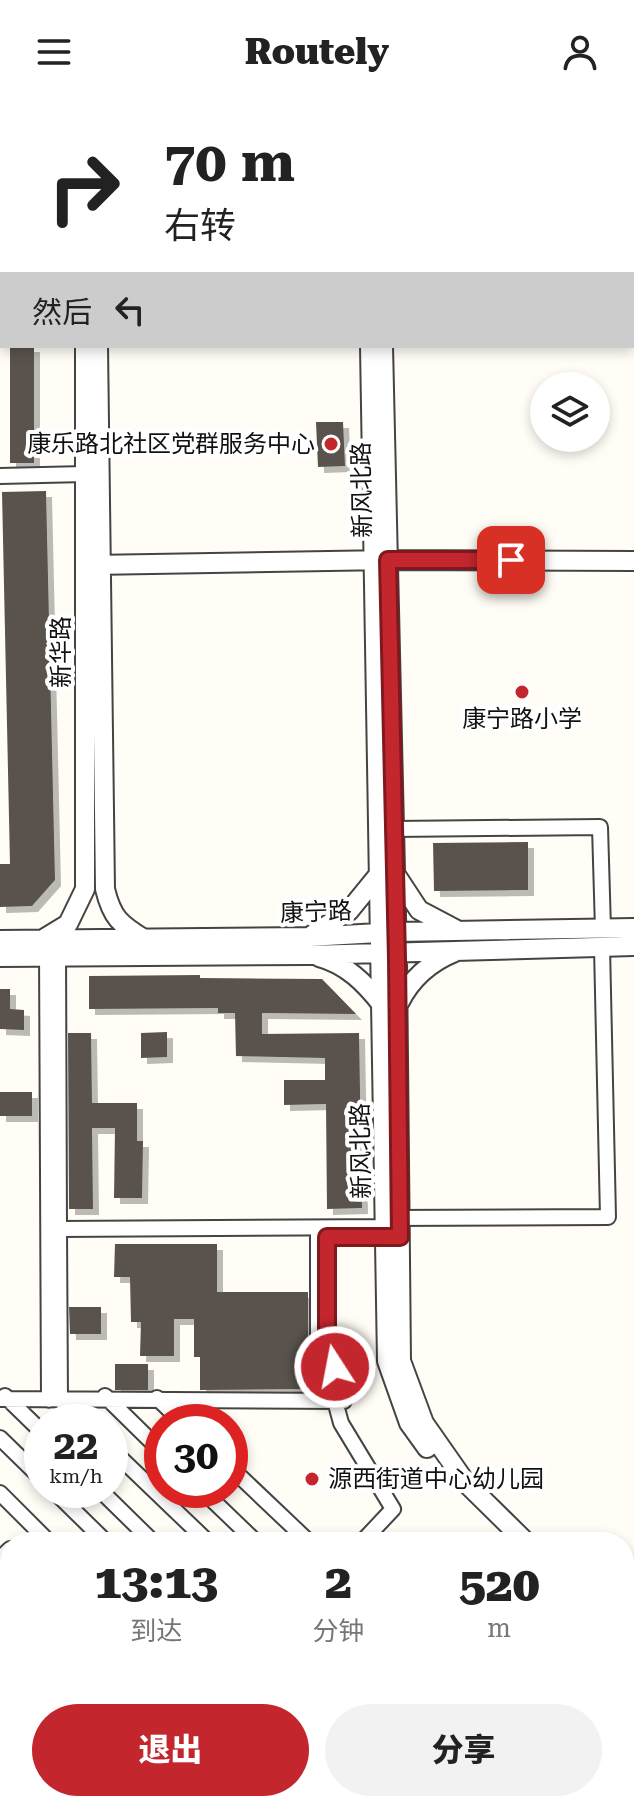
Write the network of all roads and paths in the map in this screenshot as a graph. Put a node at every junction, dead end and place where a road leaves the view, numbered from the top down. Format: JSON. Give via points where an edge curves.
{"nodes":[{"id":1,"x":85,"y":348,"type":"edge"},
{"id":2,"x":98,"y":348,"type":"edge"},
{"id":3,"x":370,"y":348,"type":"edge"},
{"id":4,"x":383,"y":348,"type":"edge"},
{"id":5,"x":85,"y":474,"type":"junction"},
{"id":6,"x":0,"y":476,"type":"edge"},
{"id":7,"x":634,"y":552,"type":"edge"},
{"id":8,"x":381,"y":555,"type":"junction"},
{"id":9,"x":93,"y":561,"type":"junction"},
{"id":10,"x":634,"y":561,"type":"edge"},
{"id":11,"x":394,"y":829,"type":"junction"},
{"id":12,"x":388,"y":873,"type":"junction"},
{"id":13,"x":634,"y":928,"type":"edge"},
{"id":14,"x":603,"y":938,"type":"junction"},
{"id":15,"x":144,"y":939,"type":"junction"},
{"id":16,"x":0,"y":940,"type":"edge"},
{"id":17,"x":461,"y":940,"type":"junction"},
{"id":18,"x":389,"y":942,"type":"junction"},
{"id":19,"x":50,"y":946,"type":"junction"},
{"id":20,"x":308,"y":946,"type":"junction"},
{"id":21,"x":634,"y":946,"type":"edge"},
{"id":22,"x":0,"y":957,"type":"edge"},
{"id":23,"x":390,"y":1006,"type":"junction"},
{"id":24,"x":393,"y":1228,"type":"junction"},
{"id":25,"x":322,"y":1232,"type":"junction"},
{"id":26,"x":54,"y":1233,"type":"junction"},
{"id":27,"x":3,"y":1397,"type":"edge"},
{"id":28,"x":54,"y":1397,"type":"junction"},
{"id":29,"x":106,"y":1397,"type":"junction"},
{"id":30,"x":157,"y":1398,"type":"junction"},
{"id":31,"x":339,"y":1399,"type":"junction"},
{"id":32,"x":62,"y":1404,"type":"edge"},
{"id":33,"x":163,"y":1404,"type":"edge"},
{"id":34,"x":24,"y":1416,"type":"edge"},
{"id":35,"x":144,"y":1434,"type":"edge"},
{"id":36,"x":0,"y":1438,"type":"edge"},
{"id":37,"x":24,"y":1461,"type":"edge"},
{"id":38,"x":128,"y":1465,"type":"edge"},
{"id":39,"x":248,"y":1484,"type":"edge"},
{"id":40,"x":0,"y":1493,"type":"edge"},
{"id":41,"x":71,"y":1508,"type":"edge"},
{"id":42,"x":118,"y":1508,"type":"edge"},
{"id":43,"x":221,"y":1508,"type":"edge"},
{"id":44,"x":39,"y":1532,"type":"edge"},
{"id":45,"x":96,"y":1532,"type":"edge"},
{"id":46,"x":143,"y":1532,"type":"edge"},
{"id":47,"x":198,"y":1532,"type":"edge"},
{"id":48,"x":246,"y":1532,"type":"edge"},
{"id":49,"x":298,"y":1532,"type":"edge"},
{"id":50,"x":371,"y":1532,"type":"edge"},
{"id":51,"x":382,"y":1532,"type":"edge"},
{"id":52,"x":501,"y":1532,"type":"edge"},
{"id":53,"x":516,"y":1532,"type":"edge"}],
"edges":[{"from":1,"to":5,"type":"street","name":"新华路"},
{"from":2,"to":9,"type":"street","name":"新华路"},
{"from":3,"to":8,"type":"street","name":"新风北路"},
{"from":4,"to":8,"type":"street","name":"新风北路"},
{"from":5,"to":6,"type":"street"},
{"from":5,"to":9,"type":"street","name":"新华路"},
{"from":7,"to":8,"type":"street"},
{"from":8,"to":9,"type":"street"},
{"from":8,"to":10,"type":"street"},
{"from":8,"to":11,"type":"street","name":"新风北路"},
{"from":8,"to":12,"type":"street","name":"新风北路"},
{"from":9,"to":15,"type":"street","name":"新华路","via":[[105,889],[109,908],[121,924]]},
{"from":9,"to":19,"type":"street","name":"新华路","via":[[85,889]]},
{"from":11,"to":12,"type":"street","name":"新风北路"},
{"from":11,"to":14,"type":"street","via":[[600,827]]},
{"from":12,"to":17,"type":"street","via":[[419,910]]},
{"from":12,"to":18,"type":"street","name":"新风北路"},
{"from":12,"to":20,"type":"street"},
{"from":13,"to":14,"type":"street","name":"康宁路"},
{"from":14,"to":17,"type":"street","name":"康宁路"},
{"from":14,"to":21,"type":"street","name":"康宁路"},
{"from":14,"to":24,"type":"street","via":[[608,1217]]},
{"from":15,"to":19,"type":"street","name":"康宁路"},
{"from":15,"to":20,"type":"street","name":"康宁路"},
{"from":16,"to":19,"type":"street","name":"康宁路"},
{"from":17,"to":18,"type":"street","name":"康宁路"},
{"from":17,"to":23,"type":"street"},
{"from":18,"to":20,"type":"street","name":"康宁路"},
{"from":18,"to":23,"type":"street","name":"新风北路"},
{"from":19,"to":20,"type":"street","name":"康宁路"},
{"from":19,"to":22,"type":"street","name":"康宁路"},
{"from":19,"to":26,"type":"street"},
{"from":20,"to":23,"type":"street","via":[[352,973]]},
{"from":23,"to":24,"type":"street","name":"新风北路"},
{"from":24,"to":25,"type":"street"},
{"from":24,"to":52,"type":"street","name":"新风北路","via":[[387,1361],[409,1423],[450,1483]]},
{"from":24,"to":53,"type":"street","name":"新风北路","via":[[401,1361],[424,1423],[466,1483]]},
{"from":25,"to":26,"type":"street"},
{"from":25,"to":31,"type":"street","via":[[327,1338]]},
{"from":26,"to":28,"type":"street"},
{"from":27,"to":28,"type":"street"},
{"from":27,"to":34,"type":"street"},
{"from":28,"to":29,"type":"street"},
{"from":28,"to":32,"type":"street"},
{"from":29,"to":30,"type":"street"},
{"from":29,"to":35,"type":"street"},
{"from":30,"to":31,"type":"street"},
{"from":30,"to":33,"type":"street"},
{"from":31,"to":50,"type":"street","via":[[341,1423],[393,1509]]},
{"from":31,"to":51,"type":"street","via":[[403,1510]]},
{"from":36,"to":37,"type":"street"},
{"from":38,"to":47,"type":"street"},
{"from":39,"to":49,"type":"street"},
{"from":40,"to":44,"type":"street"},
{"from":41,"to":45,"type":"street"},
{"from":42,"to":46,"type":"street"},
{"from":43,"to":48,"type":"street"}]}
